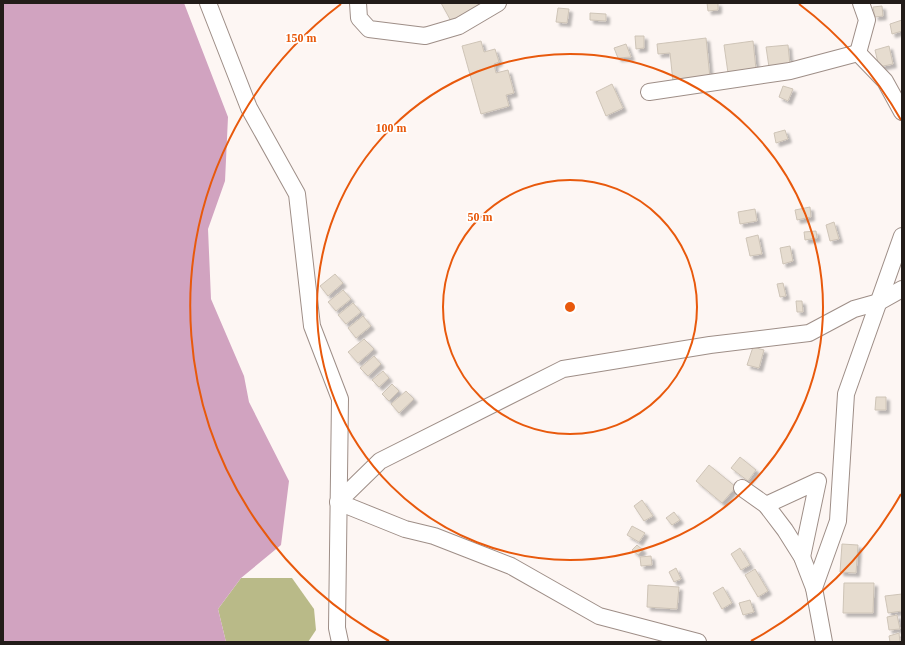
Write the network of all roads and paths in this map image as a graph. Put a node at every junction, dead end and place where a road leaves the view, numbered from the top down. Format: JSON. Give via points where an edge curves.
{"nodes":[{"id":1,"x":208,"y":3,"type":"edge"},
{"id":2,"x":358,"y":3,"type":"edge"},
{"id":3,"x":498,"y":3,"type":"edge"},
{"id":4,"x":861,"y":3,"type":"edge"},
{"id":5,"x":858,"y":53,"type":"junction"},
{"id":6,"x":649,"y":92,"type":"dead end"},
{"id":7,"x":902,"y":112,"type":"edge"},
{"id":8,"x":902,"y":236,"type":"edge"},
{"id":9,"x":902,"y":289,"type":"edge"},
{"id":10,"x":878,"y":302,"type":"junction"},
{"id":11,"x":742,"y":488,"type":"dead end"},
{"id":12,"x":338,"y":502,"type":"junction"},
{"id":13,"x":766,"y":506,"type":"junction"},
{"id":14,"x":802,"y":557,"type":"junction"},
{"id":15,"x":814,"y":588,"type":"junction"},
{"id":16,"x":340,"y":642,"type":"edge"},
{"id":17,"x":698,"y":642,"type":"edge"},
{"id":18,"x":824,"y":642,"type":"edge"}],
"edges":[{"from":1,"to":12,"type":"street","via":[[249,108],[297,194],[312,326],[340,398]]},
{"from":2,"to":3,"type":"street","via":[[359,18],[368,29],[425,36],[459,26]]},
{"from":4,"to":5,"type":"street","via":[[867,20]]},
{"from":5,"to":6,"type":"street","via":[[790,71]]},
{"from":5,"to":7,"type":"street","via":[[885,81]]},
{"from":8,"to":10,"type":"street"},
{"from":9,"to":10,"type":"street"},
{"from":10,"to":12,"type":"street","via":[[854,309],[809,333],[710,345],[563,369],[380,461]]},
{"from":10,"to":15,"type":"street","via":[[846,394],[838,521]]},
{"from":11,"to":13,"type":"street"},
{"from":12,"to":16,"type":"street","via":[[337,628]]},
{"from":12,"to":17,"type":"street","via":[[405,529],[434,536],[511,566],[599,616]]},
{"from":13,"to":14,"type":"street"},
{"from":13,"to":14,"type":"street","via":[[818,481]]},
{"from":14,"to":15,"type":"street"},
{"from":15,"to":18,"type":"street"}]}
